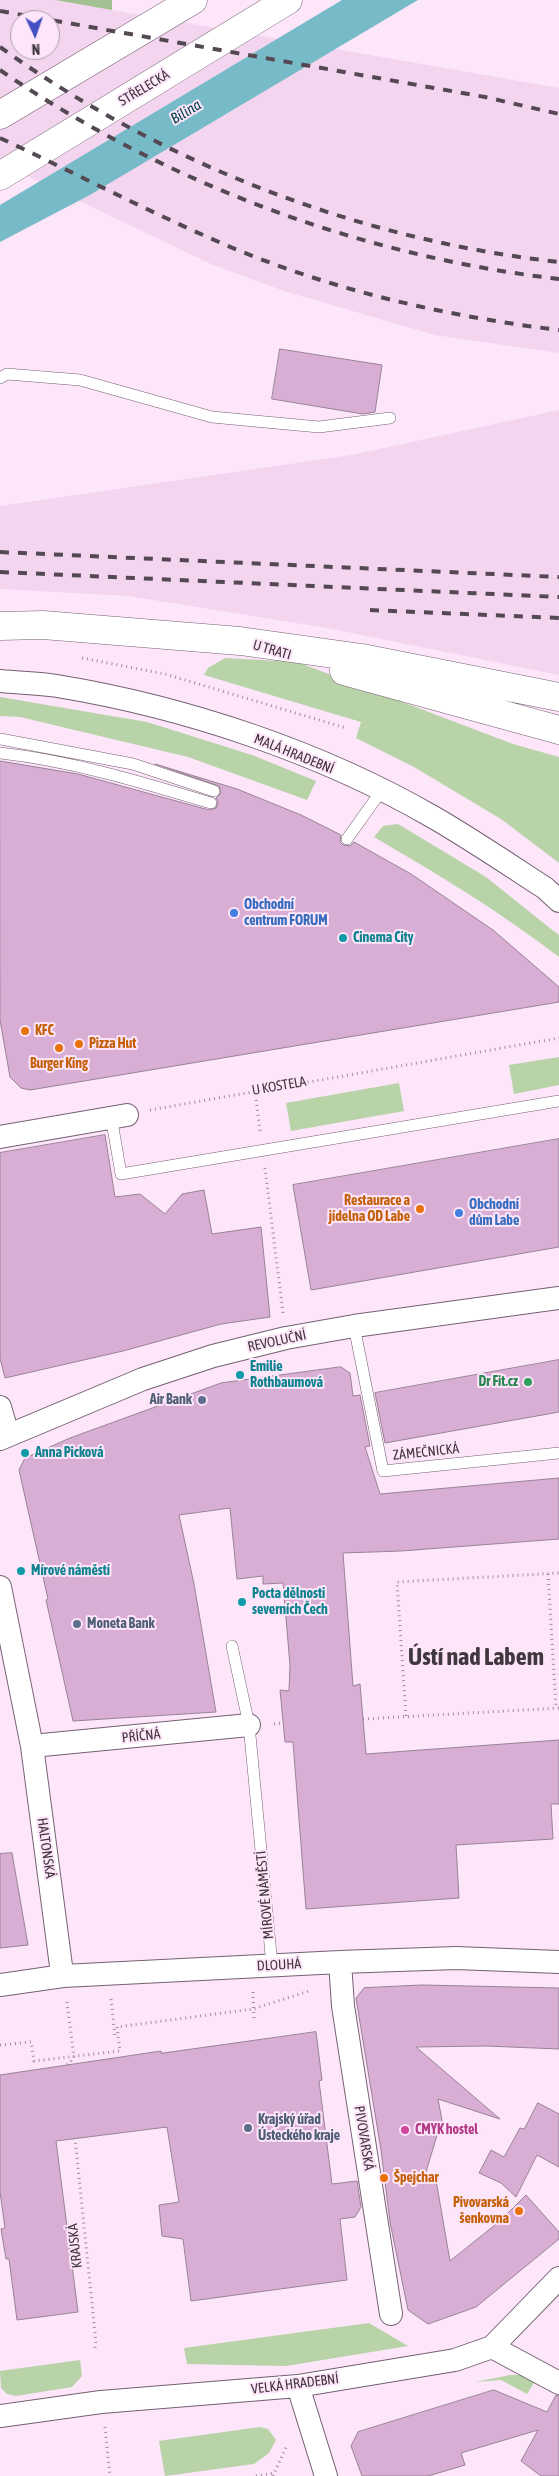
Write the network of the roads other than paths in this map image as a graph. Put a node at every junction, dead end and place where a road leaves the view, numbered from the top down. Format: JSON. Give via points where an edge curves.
{"nodes":[{"id":1,"x":193,"y":0,"type":"edge"},
{"id":2,"x":288,"y":0,"type":"edge"},
{"id":3,"x":0,"y":115,"type":"edge"},
{"id":4,"x":0,"y":176,"type":"edge"},
{"id":5,"x":0,"y":378,"type":"edge"},
{"id":6,"x":390,"y":418,"type":"dead end"},
{"id":7,"x":0,"y":616,"type":"edge"},
{"id":8,"x":43,"y":625,"type":"junction"},
{"id":9,"x":0,"y":626,"type":"edge"},
{"id":10,"x":240,"y":641,"type":"junction"},
{"id":11,"x":0,"y":681,"type":"edge"},
{"id":12,"x":559,"y":697,"type":"edge"},
{"id":13,"x":559,"y":730,"type":"edge"},
{"id":14,"x":0,"y":739,"type":"edge"},
{"id":15,"x":0,"y":753,"type":"edge"},
{"id":16,"x":382,"y":790,"type":"junction"},
{"id":17,"x":347,"y":839,"type":"dead end"},
{"id":18,"x":559,"y":901,"type":"edge"},
{"id":19,"x":559,"y":1102,"type":"edge"},
{"id":20,"x":119,"y":1116,"type":"joint"},
{"id":21,"x":0,"y":1137,"type":"edge"},
{"id":22,"x":559,"y":1298,"type":"edge"},
{"id":23,"x":354,"y":1326,"type":"junction"},
{"id":24,"x":0,"y":1407,"type":"edge"},
{"id":25,"x":4,"y":1437,"type":"edge"},
{"id":26,"x":559,"y":1452,"type":"edge"},
{"id":27,"x":0,"y":1588,"type":"edge"},
{"id":28,"x":232,"y":1646,"type":"dead end"},
{"id":29,"x":250,"y":1725,"type":"junction"},
{"id":30,"x":31,"y":1738,"type":"junction"},
{"id":31,"x":340,"y":1962,"type":"junction"},
{"id":32,"x":559,"y":1962,"type":"edge"},
{"id":33,"x":272,"y":1965,"type":"junction"},
{"id":34,"x":62,"y":1966,"type":"dead end"},
{"id":35,"x":0,"y":1986,"type":"edge"},
{"id":36,"x":559,"y":2278,"type":"edge"},
{"id":37,"x":391,"y":2314,"type":"dead end"},
{"id":38,"x":492,"y":2347,"type":"junction"},
{"id":39,"x":559,"y":2383,"type":"edge"},
{"id":40,"x":298,"y":2386,"type":"junction"},
{"id":41,"x":0,"y":2416,"type":"edge"},
{"id":42,"x":326,"y":2476,"type":"edge"}],
"edges":[{"from":1,"to":3,"type":"street"},
{"from":2,"to":4,"type":"street","name":"STŘELECKÁ"},
{"from":5,"to":6,"type":"lane","via":[[7,374],[80,380],[212,417],[319,427]]},
{"from":7,"to":8,"type":"street"},
{"from":8,"to":9,"type":"street"},
{"from":8,"to":10,"type":"street"},
{"from":10,"to":12,"type":"street","name":"U TRATI","via":[[362,658]]},
{"from":10,"to":13,"type":"street","name":"U TRATI"},
{"from":11,"to":16,"type":"street","name":"MALÁ HRADEBNÍ","via":[[55,685],[156,705],[286,748]]},
{"from":14,"to":15,"type":"lane","via":[[133,764],[212,797],[37,757]]},
{"from":16,"to":17,"type":"lane"},
{"from":16,"to":18,"type":"street","name":"MALÁ HRADEBNÍ","via":[[434,817],[545,888]]},
{"from":19,"to":20,"type":"lane","via":[[120,1174]]},
{"from":20,"to":21,"type":"street"},
{"from":22,"to":23,"type":"street","name":"REVOLUČNÍ"},
{"from":23,"to":25,"type":"street","name":"REVOLUČNÍ","via":[[213,1356],[143,1379]]},
{"from":23,"to":26,"type":"lane","name":"ZÁMEČNICKÁ","via":[[383,1471]]},
{"from":24,"to":25,"type":"street"},
{"from":27,"to":30,"type":"street"},
{"from":28,"to":29,"type":"lane","name":"MÍROVÉ NÁMĚSTÍ"},
{"from":29,"to":30,"type":"street","name":"PŘÍČNÁ"},
{"from":29,"to":33,"type":"lane","name":"MÍROVÉ NÁMĚSTÍ"},
{"from":30,"to":34,"type":"street","name":"HALTONSKÁ"},
{"from":31,"to":32,"type":"street","name":"DLOUHÁ","via":[[456,1958]]},
{"from":31,"to":33,"type":"street","name":"DLOUHÁ"},
{"from":31,"to":37,"type":"street","name":"PIVOVARSKÁ","via":[[341,1987]]},
{"from":33,"to":35,"type":"street","name":"DLOUHÁ","via":[[63,1976]]},
{"from":36,"to":38,"type":"street","name":"VELKÁ HRADEBNÍ"},
{"from":38,"to":39,"type":"street"},
{"from":38,"to":40,"type":"street","name":"VELKÁ HRADEBNÍ","via":[[455,2360]]},
{"from":40,"to":41,"type":"street","name":"VELKÁ HRADEBNÍ","via":[[101,2402]]},
{"from":40,"to":42,"type":"street"}]}
